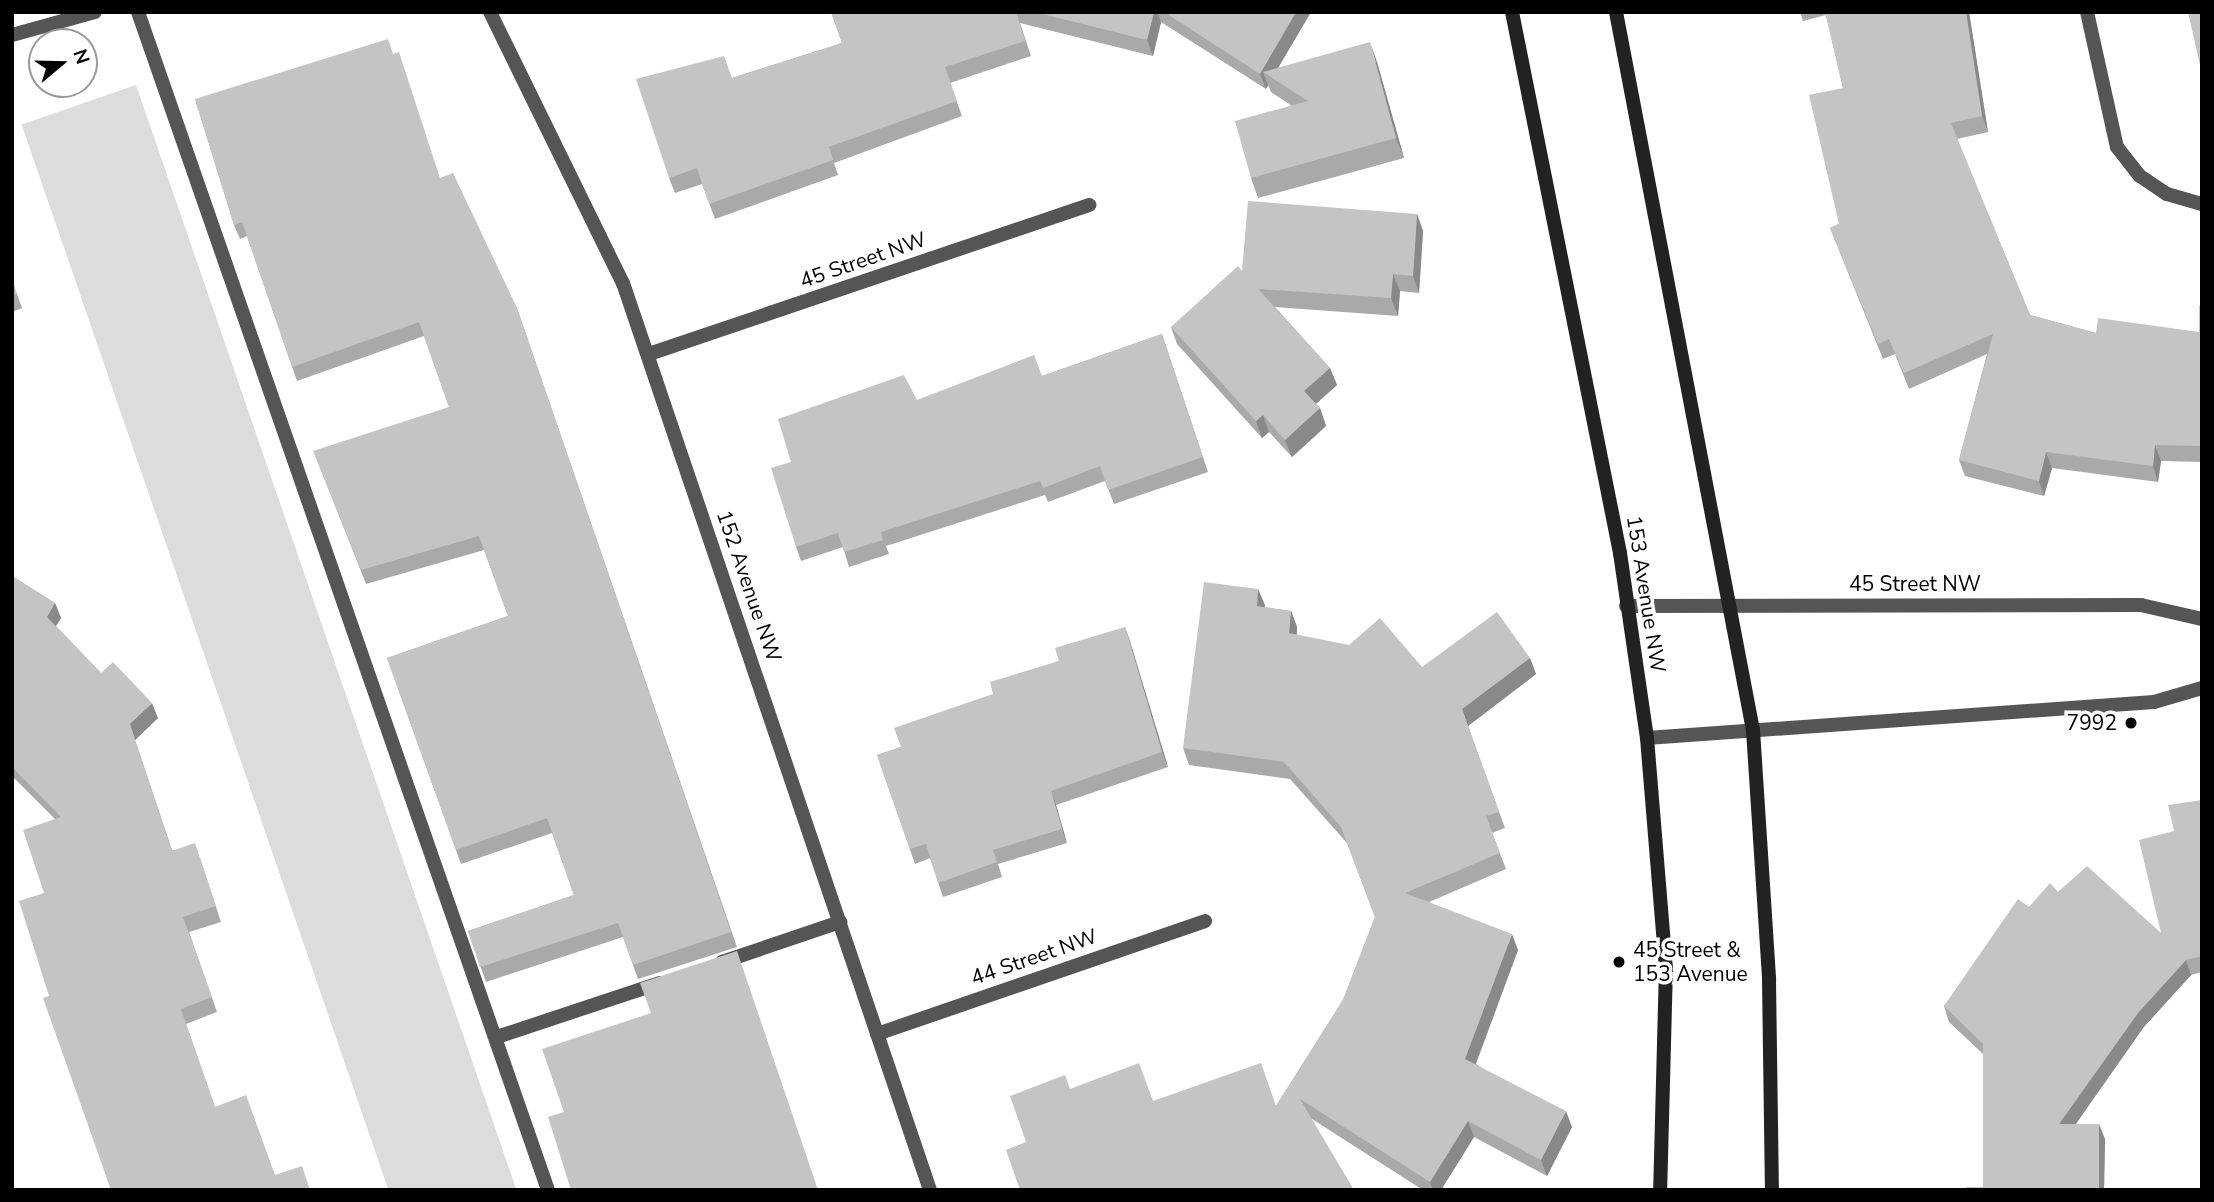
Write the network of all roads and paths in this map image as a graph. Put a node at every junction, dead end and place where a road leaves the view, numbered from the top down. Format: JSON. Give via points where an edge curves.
{"nodes":[{"id":1,"x":95,"y":12,"type":"edge"},
{"id":2,"x":138,"y":12,"type":"edge"},
{"id":3,"x":490,"y":12,"type":"edge"},
{"id":4,"x":1512,"y":12,"type":"edge"},
{"id":5,"x":1616,"y":12,"type":"edge"},
{"id":6,"x":2087,"y":12,"type":"edge"},
{"id":7,"x":12,"y":35,"type":"edge"},
{"id":8,"x":2202,"y":204,"type":"edge"},
{"id":9,"x":1090,"y":205,"type":"dead end"},
{"id":10,"x":649,"y":354,"type":"junction"},
{"id":11,"x":1733,"y":605,"type":"junction"},
{"id":12,"x":1626,"y":606,"type":"junction"},
{"id":13,"x":2202,"y":618,"type":"edge"},
{"id":14,"x":2202,"y":688,"type":"edge"},
{"id":15,"x":1753,"y":730,"type":"junction"},
{"id":16,"x":1647,"y":738,"type":"junction"},
{"id":17,"x":1205,"y":921,"type":"dead end"},
{"id":18,"x":840,"y":922,"type":"junction"},
{"id":19,"x":708,"y":967,"type":"edge"},
{"id":20,"x":681,"y":975,"type":"edge"},
{"id":21,"x":877,"y":1034,"type":"junction"},
{"id":22,"x":497,"y":1037,"type":"junction"},
{"id":23,"x":548,"y":1190,"type":"edge"},
{"id":24,"x":930,"y":1190,"type":"edge"},
{"id":25,"x":1660,"y":1190,"type":"edge"},
{"id":26,"x":1772,"y":1190,"type":"edge"}],
"edges":[{"from":1,"to":7,"type":"street"},
{"from":2,"to":22,"type":"street"},
{"from":3,"to":10,"type":"street","name":"152 Avenue NW","via":[[606,241]]},
{"from":4,"to":12,"type":"main road","name":"153 Avenue NW"},
{"from":5,"to":11,"type":"main road"},
{"from":6,"to":8,"type":"street","via":[[2118,147],[2140,176],[2167,194]]},
{"from":9,"to":10,"type":"street","name":"45 Street NW"},
{"from":10,"to":18,"type":"street","name":"152 Avenue NW"},
{"from":11,"to":12,"type":"street","name":"45 Street NW"},
{"from":11,"to":13,"type":"street","name":"45 Street NW","via":[[2141,605]]},
{"from":11,"to":15,"type":"main road"},
{"from":12,"to":16,"type":"main road","name":"153 Avenue NW"},
{"from":14,"to":15,"type":"street","via":[[2154,702]]},
{"from":15,"to":16,"type":"street"},
{"from":15,"to":26,"type":"main road","via":[[1769,980]]},
{"from":16,"to":25,"type":"main road","name":"153 Avenue NW","via":[[1666,967]]},
{"from":17,"to":21,"type":"street","name":"44 Street NW"},
{"from":18,"to":19,"type":"street"},
{"from":18,"to":21,"type":"street","name":"152 Avenue NW"},
{"from":20,"to":22,"type":"street"},
{"from":21,"to":24,"type":"street","name":"152 Avenue NW"},
{"from":22,"to":23,"type":"street"}]}
